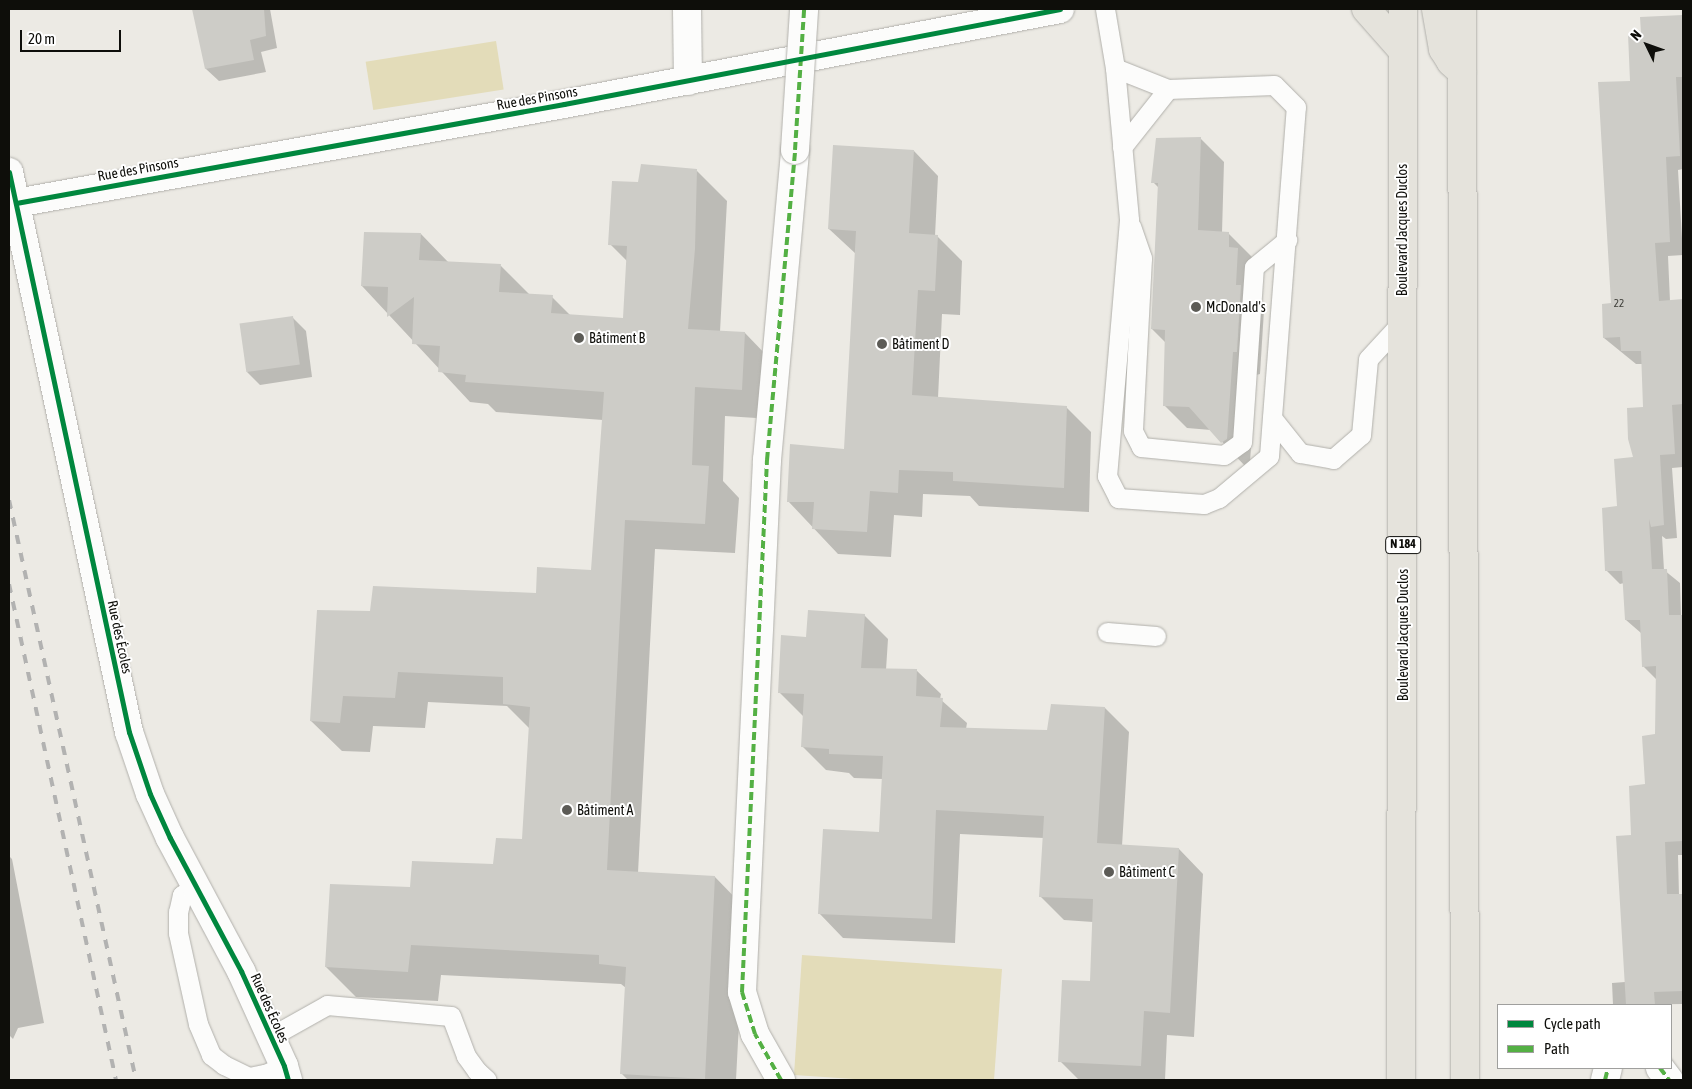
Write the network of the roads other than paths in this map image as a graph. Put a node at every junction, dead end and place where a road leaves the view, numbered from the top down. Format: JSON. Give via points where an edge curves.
{"nodes":[{"id":1,"x":687,"y":9,"type":"edge"},
{"id":2,"x":804,"y":9,"type":"edge"},
{"id":3,"x":1059,"y":9,"type":"edge"},
{"id":4,"x":1105,"y":9,"type":"edge"},
{"id":5,"x":1366,"y":9,"type":"edge"},
{"id":6,"x":1403,"y":9,"type":"edge"},
{"id":7,"x":1436,"y":9,"type":"edge"},
{"id":8,"x":1462,"y":9,"type":"edge"},
{"id":9,"x":1403,"y":51,"type":"junction"},
{"id":10,"x":1115,"y":68,"type":"junction"},
{"id":11,"x":1462,"y":72,"type":"junction"},
{"id":12,"x":688,"y":81,"type":"junction"},
{"id":13,"x":1168,"y":89,"type":"junction"},
{"id":14,"x":1122,"y":147,"type":"junction"},
{"id":15,"x":9,"y":172,"type":"edge"},
{"id":16,"x":16,"y":203,"type":"junction"},
{"id":17,"x":1130,"y":220,"type":"junction"},
{"id":18,"x":1287,"y":240,"type":"junction"},
{"id":19,"x":1402,"y":322,"type":"junction"},
{"id":20,"x":1272,"y":418,"type":"junction"},
{"id":21,"x":1107,"y":632,"type":"dead end"},
{"id":22,"x":1156,"y":636,"type":"dead end"},
{"id":23,"x":196,"y":886,"type":"junction"},
{"id":24,"x":270,"y":1037,"type":"junction"},
{"id":25,"x":1661,"y":1069,"type":"edge"},
{"id":26,"x":286,"y":1073,"type":"edge"},
{"id":27,"x":487,"y":1080,"type":"edge"},
{"id":28,"x":781,"y":1080,"type":"edge"},
{"id":29,"x":1401,"y":1080,"type":"edge"},
{"id":30,"x":1465,"y":1080,"type":"edge"},
{"id":31,"x":1669,"y":1080,"type":"edge"}],
"edges":[{"from":1,"to":12,"type":"street"},
{"from":2,"to":28,"type":"street","bridge":true,"via":[[795,150],[767,460],[742,992],[755,1034]]},
{"from":3,"to":12,"type":"street","name":"Rue des Pinsons"},
{"from":4,"to":10,"type":"lane"},
{"from":5,"to":9,"type":"main road"},
{"from":6,"to":9,"type":"main road","name":"Boulevard Jacques Duclos","number":"N 184"},
{"from":7,"to":11,"type":"main road","via":[[1443,49]]},
{"from":8,"to":11,"type":"main road"},
{"from":9,"to":19,"type":"main road","name":"Boulevard Jacques Duclos","number":"N 184"},
{"from":10,"to":13,"type":"lane"},
{"from":10,"to":14,"type":"lane"},
{"from":11,"to":30,"type":"main road"},
{"from":12,"to":16,"type":"street","name":"Rue des Pinsons"},
{"from":13,"to":14,"type":"lane"},
{"from":13,"to":18,"type":"lane","via":[[1274,85],[1296,106]]},
{"from":14,"to":17,"type":"lane"},
{"from":15,"to":16,"type":"street","name":"Rue des Écoles"},
{"from":16,"to":23,"type":"street","name":"Rue des Écoles","via":[[129,732],[162,820]]},
{"from":17,"to":18,"type":"lane","via":[[1142,258],[1133,431],[1141,447],[1224,455],[1242,442],[1254,267]]},
{"from":17,"to":20,"type":"lane","via":[[1107,476],[1118,498],[1204,504],[1219,498],[1269,456]]},
{"from":18,"to":20,"type":"lane"},
{"from":19,"to":20,"type":"lane","via":[[1368,359],[1362,435],[1333,459],[1300,453]]},
{"from":19,"to":29,"type":"main road","name":"Boulevard Jacques Duclos","number":"N 184"},
{"from":21,"to":22,"type":"lane"},
{"from":23,"to":24,"type":"street","name":"Rue des Écoles","via":[[241,971]]},
{"from":23,"to":26,"type":"lane","via":[[182,895],[178,933],[198,1024],[211,1055],[249,1077]]},
{"from":24,"to":26,"type":"street","name":"Rue des Écoles"},
{"from":24,"to":27,"type":"lane","via":[[327,1005],[451,1016],[466,1056]]},
{"from":25,"to":31,"type":"street"}]}
